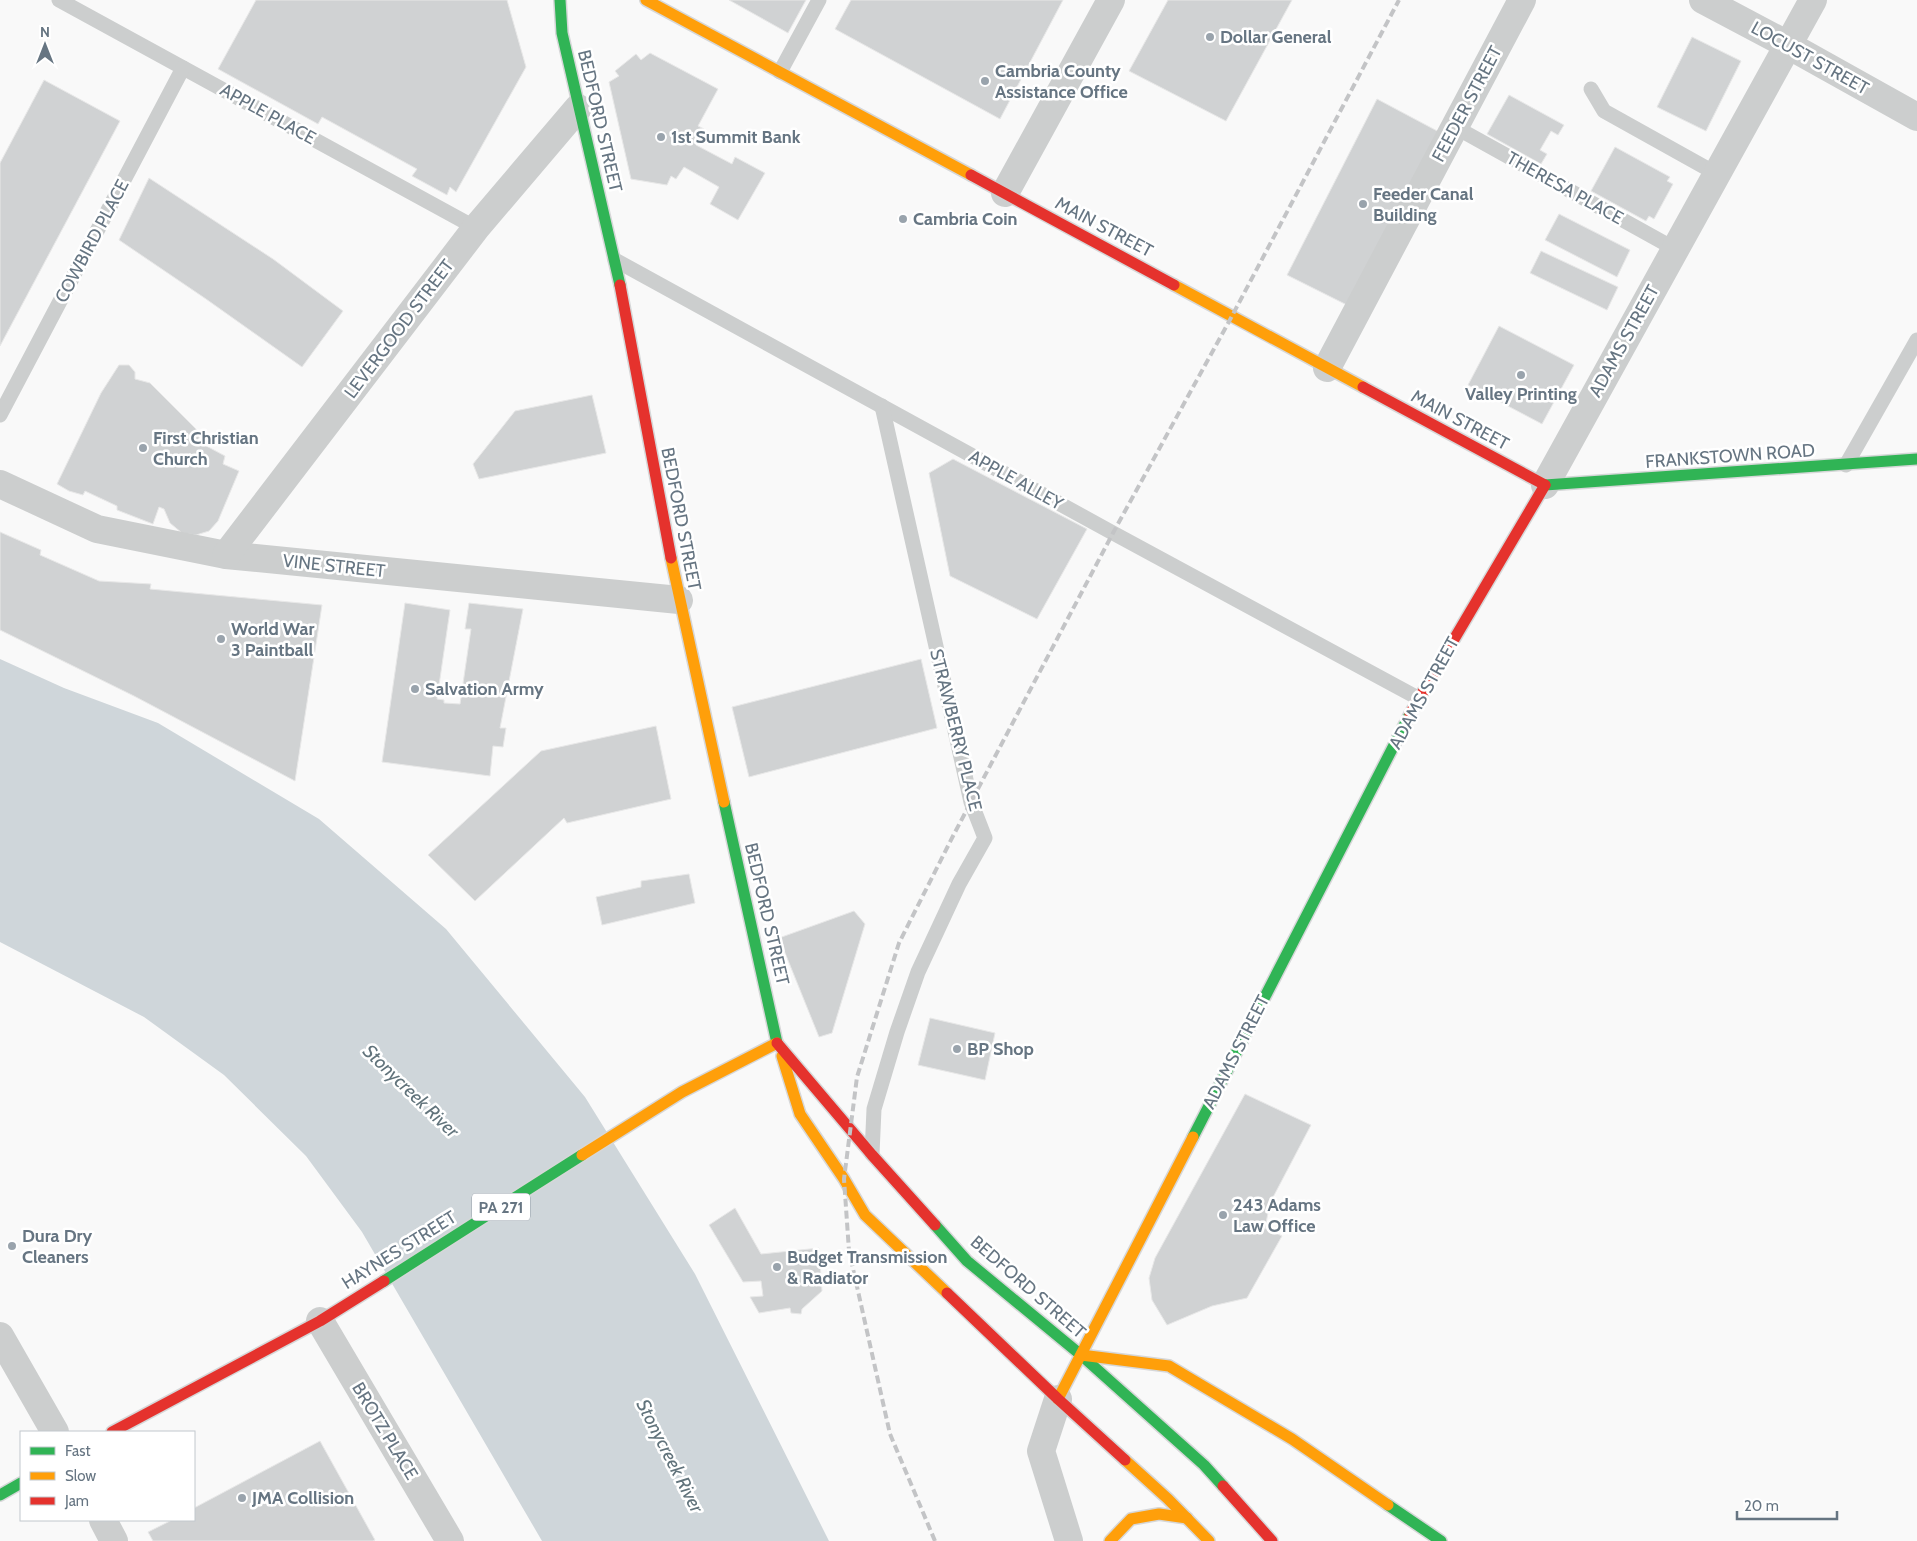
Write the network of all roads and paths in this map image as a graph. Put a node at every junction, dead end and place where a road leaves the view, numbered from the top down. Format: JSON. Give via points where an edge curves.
{"nodes":[{"id":1,"x":59,"y":0,"type":"edge"},
{"id":2,"x":560,"y":0,"type":"edge"},
{"id":3,"x":646,"y":0,"type":"edge"},
{"id":4,"x":820,"y":0,"type":"edge"},
{"id":5,"x":1111,"y":0,"type":"edge"},
{"id":6,"x":1522,"y":0,"type":"edge"},
{"id":7,"x":1703,"y":0,"type":"edge"},
{"id":8,"x":1813,"y":0,"type":"edge"},
{"id":9,"x":1788,"y":45,"type":"junction"},
{"id":10,"x":183,"y":68,"type":"junction"},
{"id":11,"x":780,"y":72,"type":"junction"},
{"id":12,"x":1591,"y":89,"type":"dead end"},
{"id":13,"x":578,"y":108,"type":"junction"},
{"id":14,"x":1917,"y":117,"type":"edge"},
{"id":15,"x":1455,"y":127,"type":"junction"},
{"id":16,"x":1717,"y":174,"type":"junction"},
{"id":17,"x":1005,"y":193,"type":"junction"},
{"id":18,"x":476,"y":228,"type":"junction"},
{"id":19,"x":1675,"y":249,"type":"junction"},
{"id":20,"x":614,"y":260,"type":"junction"},
{"id":21,"x":1917,"y":340,"type":"edge"},
{"id":22,"x":1327,"y":368,"type":"junction"},
{"id":23,"x":882,"y":406,"type":"junction"},
{"id":24,"x":0,"y":414,"type":"edge"},
{"id":25,"x":1917,"y":459,"type":"edge"},
{"id":26,"x":1846,"y":465,"type":"junction"},
{"id":27,"x":0,"y":484,"type":"edge"},
{"id":28,"x":1545,"y":485,"type":"junction"},
{"id":29,"x":226,"y":555,"type":"junction"},
{"id":30,"x":679,"y":600,"type":"junction"},
{"id":31,"x":1418,"y":698,"type":"junction"},
{"id":32,"x":777,"y":1043,"type":"junction"},
{"id":33,"x":872,"y":1156,"type":"junction"},
{"id":34,"x":320,"y":1321,"type":"junction"},
{"id":35,"x":0,"y":1336,"type":"edge"},
{"id":36,"x":1081,"y":1355,"type":"junction"},
{"id":37,"x":1058,"y":1399,"type":"junction"},
{"id":38,"x":54,"y":1431,"type":"edge"},
{"id":39,"x":114,"y":1431,"type":"edge"},
{"id":40,"x":20,"y":1484,"type":"edge"},
{"id":41,"x":0,"y":1495,"type":"edge"},
{"id":42,"x":1187,"y":1518,"type":"junction"},
{"id":43,"x":103,"y":1521,"type":"edge"},
{"id":44,"x":114,"y":1541,"type":"edge"},
{"id":45,"x":450,"y":1541,"type":"edge"},
{"id":46,"x":1070,"y":1541,"type":"edge"},
{"id":47,"x":1110,"y":1541,"type":"edge"},
{"id":48,"x":1209,"y":1541,"type":"edge"},
{"id":49,"x":1272,"y":1541,"type":"edge"},
{"id":50,"x":1441,"y":1541,"type":"edge"}],
"edges":[{"from":1,"to":10,"type":"lane","name":"APPLE PLACE"},
{"from":2,"to":13,"type":"main road","name":"BEDFORD STREET","via":[[562,33]]},
{"from":3,"to":11,"type":"main road","name":"MAIN STREET"},
{"from":4,"to":11,"type":"lane"},
{"from":5,"to":17,"type":"street"},
{"from":6,"to":15,"type":"street","name":"FEEDER STREET"},
{"from":7,"to":9,"type":"street","name":"LOCUST STREET"},
{"from":8,"to":9,"type":"street","name":"ADAMS STREET"},
{"from":9,"to":14,"type":"street","name":"LOCUST STREET"},
{"from":9,"to":16,"type":"street","name":"ADAMS STREET"},
{"from":10,"to":18,"type":"lane","name":"APPLE PLACE"},
{"from":10,"to":24,"type":"lane","name":"COWBIRD PLACE"},
{"from":11,"to":17,"type":"main road","name":"MAIN STREET"},
{"from":12,"to":16,"type":"lane","via":[[1604,111]]},
{"from":13,"to":18,"type":"street","name":"LEVERGOOD STREET"},
{"from":13,"to":20,"type":"main road","name":"BEDFORD STREET"},
{"from":15,"to":19,"type":"lane","name":"THERESA PLACE"},
{"from":15,"to":22,"type":"street","name":"FEEDER STREET"},
{"from":16,"to":19,"type":"street","name":"ADAMS STREET"},
{"from":17,"to":22,"type":"main road","name":"MAIN STREET"},
{"from":18,"to":29,"type":"street","name":"LEVERGOOD STREET"},
{"from":19,"to":28,"type":"street","name":"ADAMS STREET"},
{"from":20,"to":23,"type":"lane","name":"APPLE ALLEY"},
{"from":20,"to":30,"type":"main road","name":"BEDFORD STREET"},
{"from":21,"to":26,"type":"lane"},
{"from":22,"to":28,"type":"main road","name":"MAIN STREET"},
{"from":23,"to":31,"type":"lane","name":"APPLE ALLEY"},
{"from":23,"to":33,"type":"lane","name":"STRAWBERRY PLACE","via":[[971,802],[985,838],[959,884],[918,972],[874,1109]]},
{"from":25,"to":26,"type":"main road","name":"FRANKSTOWN ROAD"},
{"from":26,"to":28,"type":"main road","name":"FRANKSTOWN ROAD"},
{"from":27,"to":29,"type":"street","name":"VINE STREET","via":[[97,529]]},
{"from":28,"to":31,"type":"main road","name":"ADAMS STREET"},
{"from":29,"to":30,"type":"street","name":"VINE STREET"},
{"from":30,"to":32,"type":"main road","name":"BEDFORD STREET"},
{"from":31,"to":36,"type":"main road","name":"ADAMS STREET"},
{"from":32,"to":33,"type":"main road","name":"BEDFORD STREET"},
{"from":32,"to":34,"type":"main road","name":"HAYNES STREET","number":"PA 271","via":[[682,1092]]},
{"from":32,"to":37,"type":"main road","name":"BEDFORD STREET","via":[[800,1114],[864,1215]]},
{"from":33,"to":36,"type":"main road","name":"BEDFORD STREET","via":[[967,1261]]},
{"from":34,"to":39,"type":"main road","name":"HAYNES STREET","number":"PA 271"},
{"from":34,"to":45,"type":"street","name":"BROTZ PLACE"},
{"from":35,"to":38,"type":"street"},
{"from":36,"to":37,"type":"main road","name":"ADAMS STREET"},
{"from":36,"to":49,"type":"main road","name":"BEDFORD STREET","via":[[1204,1465]]},
{"from":36,"to":50,"type":"main road","via":[[1169,1366],[1292,1439]]},
{"from":37,"to":42,"type":"main road","name":"BEDFORD STREET"},
{"from":37,"to":46,"type":"street","via":[[1041,1451]]},
{"from":40,"to":41,"type":"main road"},
{"from":42,"to":47,"type":"main road","via":[[1159,1514],[1131,1519]]},
{"from":42,"to":48,"type":"main road","name":"BEDFORD STREET"},
{"from":43,"to":44,"type":"street"}]}
